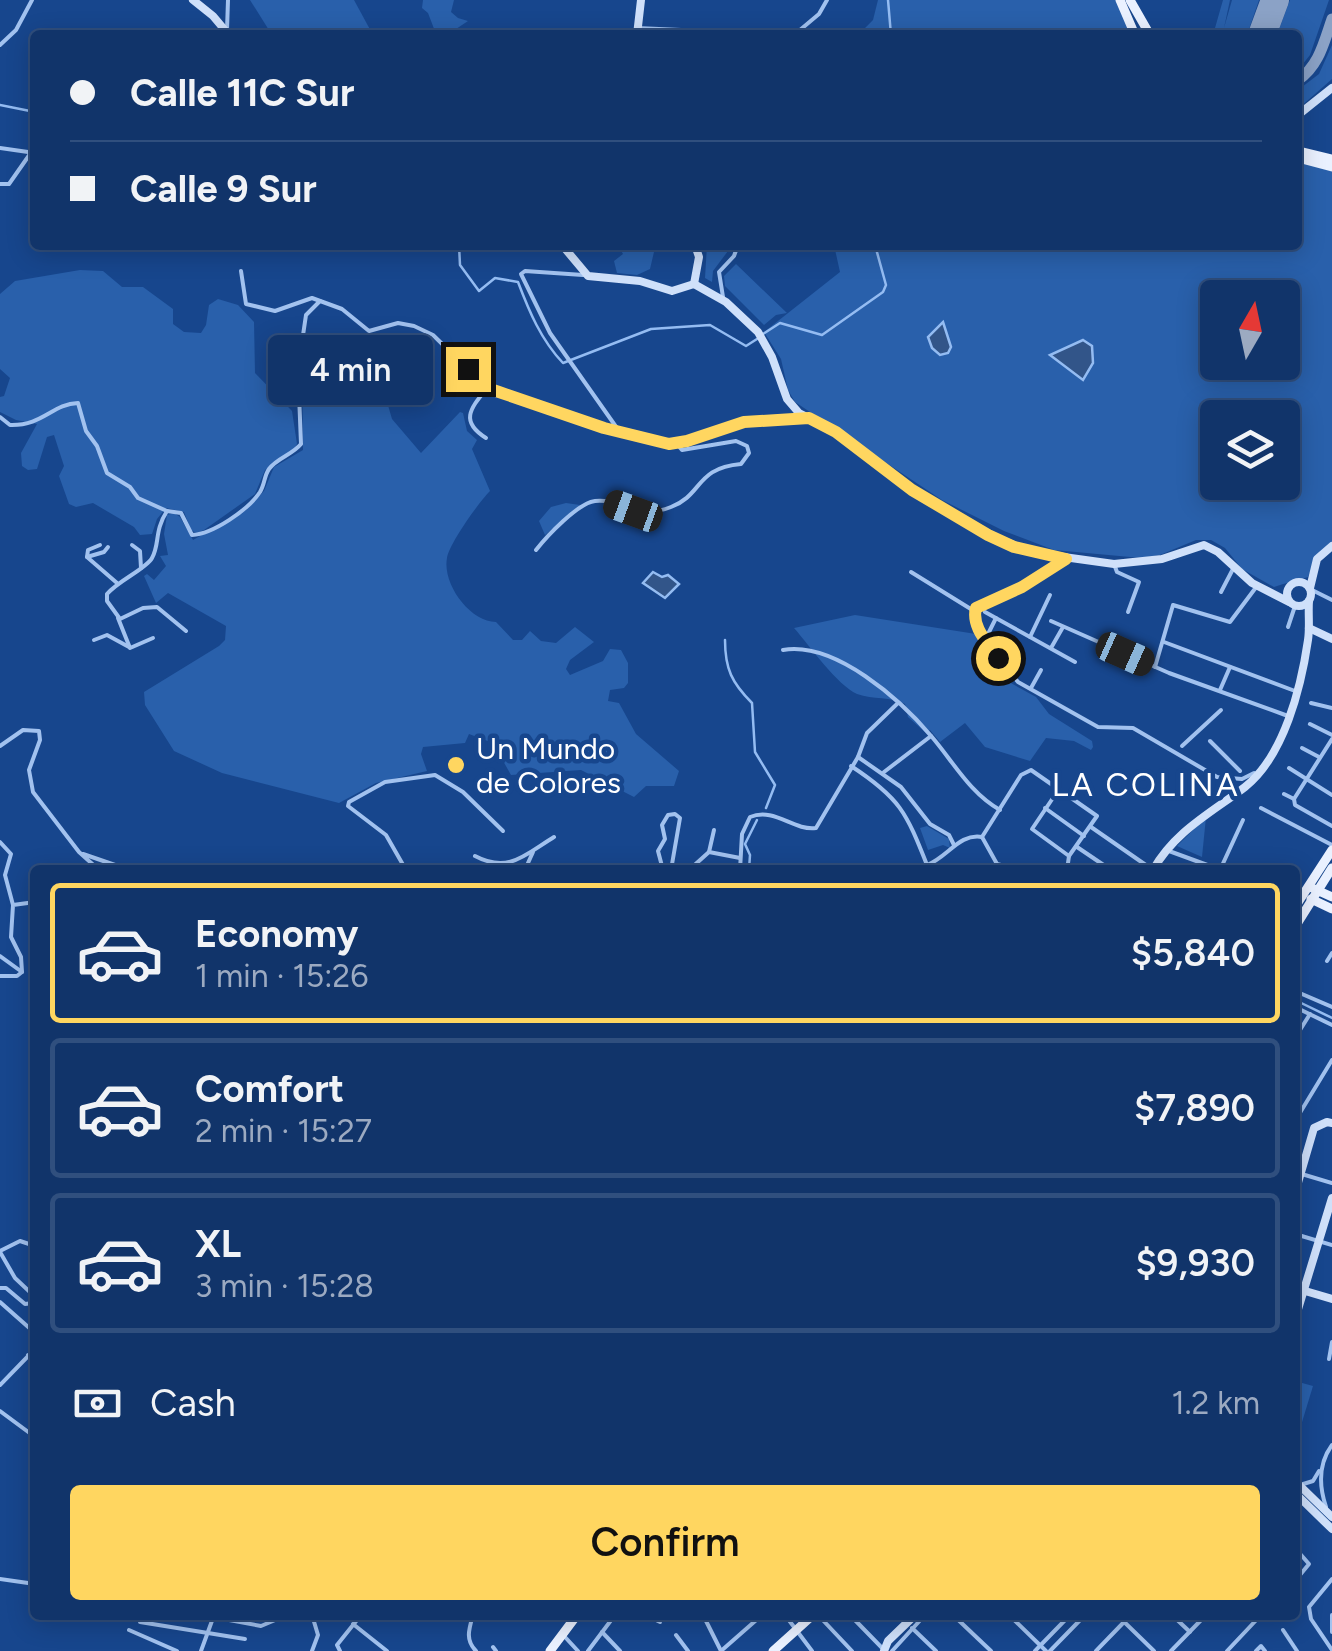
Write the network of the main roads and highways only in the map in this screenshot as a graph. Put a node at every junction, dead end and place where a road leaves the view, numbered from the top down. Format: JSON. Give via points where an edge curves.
{"nodes":[{"id":1,"x":193,"y":0,"type":"edge"},
{"id":2,"x":640,"y":0,"type":"edge"},
{"id":3,"x":1120,"y":0,"type":"edge"},
{"id":4,"x":1134,"y":0,"type":"edge"},
{"id":5,"x":225,"y":30,"type":"edge"},
{"id":6,"x":637,"y":30,"type":"edge"},
{"id":7,"x":1133,"y":30,"type":"edge"},
{"id":8,"x":1148,"y":30,"type":"edge"},
{"id":9,"x":1332,"y":88,"type":"edge"},
{"id":10,"x":1302,"y":113,"type":"edge"},
{"id":11,"x":1302,"y":155,"type":"edge"},
{"id":12,"x":1302,"y":156,"type":"edge"},
{"id":13,"x":1332,"y":159,"type":"edge"},
{"id":14,"x":1332,"y":167,"type":"edge"},
{"id":15,"x":566,"y":250,"type":"edge"},
{"id":16,"x":697,"y":250,"type":"edge"},
{"id":17,"x":694,"y":284,"type":"junction"},
{"id":18,"x":1332,"y":546,"type":"edge"},
{"id":19,"x":1309,"y":585,"type":"junction"},
{"id":20,"x":1288,"y":589,"type":"junction"},
{"id":21,"x":1276,"y":595,"type":"junction"},
{"id":22,"x":1309,"y":601,"type":"junction"},
{"id":23,"x":1294,"y":605,"type":"junction"},
{"id":24,"x":1307,"y":617,"type":"junction"},
{"id":25,"x":1309,"y":628,"type":"junction"},
{"id":26,"x":1332,"y":639,"type":"edge"},
{"id":27,"x":1332,"y":847,"type":"edge"},
{"id":28,"x":1156,"y":865,"type":"edge"},
{"id":29,"x":1332,"y":868,"type":"edge"},
{"id":30,"x":1312,"y":892,"type":"junction"},
{"id":31,"x":1332,"y":898,"type":"edge"},
{"id":32,"x":1300,"y":901,"type":"edge"},
{"id":33,"x":1332,"y":909,"type":"edge"},
{"id":34,"x":1300,"y":917,"type":"edge"},
{"id":35,"x":1329,"y":1123,"type":"edge"},
{"id":36,"x":1300,"y":1167,"type":"edge"},
{"id":37,"x":1332,"y":1198,"type":"edge"},
{"id":38,"x":1300,"y":1287,"type":"edge"},
{"id":39,"x":1300,"y":1289,"type":"edge"},
{"id":40,"x":1332,"y":1299,"type":"edge"},
{"id":41,"x":1300,"y":1493,"type":"edge"},
{"id":42,"x":1330,"y":1520,"type":"edge"},
{"id":43,"x":573,"y":1620,"type":"edge"},
{"id":44,"x":800,"y":1620,"type":"edge"},
{"id":45,"x":807,"y":1620,"type":"edge"},
{"id":46,"x":909,"y":1620,"type":"edge"},
{"id":47,"x":793,"y":1629,"type":"junction"},
{"id":48,"x":550,"y":1651,"type":"edge"},
{"id":49,"x":769,"y":1651,"type":"edge"},
{"id":50,"x":884,"y":1651,"type":"edge"}],
"edges":[{"from":1,"to":5,"type":"main road"},
{"from":2,"to":6,"type":"main road"},
{"from":3,"to":7,"type":"main road"},
{"from":4,"to":8,"type":"main road"},
{"from":9,"to":10,"type":"main road"},
{"from":11,"to":13,"type":"main road"},
{"from":12,"to":14,"type":"main road"},
{"from":15,"to":17,"type":"main road","via":[[588,276],[668,290]]},
{"from":16,"to":17,"type":"main road"},
{"from":17,"to":21,"type":"main road","via":[[726,302],[761,336],[790,404],[988,535],[1055,562],[1150,562],[1204,545]]},
{"from":18,"to":19,"type":"main road","via":[[1317,559]]},
{"from":19,"to":20,"type":"main road"},
{"from":19,"to":22,"type":"main road"},
{"from":20,"to":21,"type":"main road"},
{"from":20,"to":23,"type":"main road"},
{"from":21,"to":23,"type":"main road"},
{"from":22,"to":23,"type":"main road"},
{"from":22,"to":24,"type":"main road"},
{"from":23,"to":24,"type":"main road"},
{"from":24,"to":25,"type":"main road"},
{"from":25,"to":26,"type":"main road"},
{"from":25,"to":28,"type":"main road","via":[[1291,718],[1256,777],[1190,826]]},
{"from":27,"to":30,"type":"main road"},
{"from":29,"to":30,"type":"main road"},
{"from":30,"to":31,"type":"main road"},
{"from":30,"to":32,"type":"main road"},
{"from":30,"to":33,"type":"main road"},
{"from":30,"to":34,"type":"main road"},
{"from":35,"to":36,"type":"main road","via":[[1313,1130]]},
{"from":37,"to":38,"type":"main road"},
{"from":39,"to":40,"type":"main road"},
{"from":41,"to":42,"type":"main road"},
{"from":43,"to":48,"type":"main road"},
{"from":44,"to":47,"type":"main road"},
{"from":45,"to":47,"type":"main road"},
{"from":46,"to":50,"type":"main road"},
{"from":47,"to":49,"type":"main road"}]}
